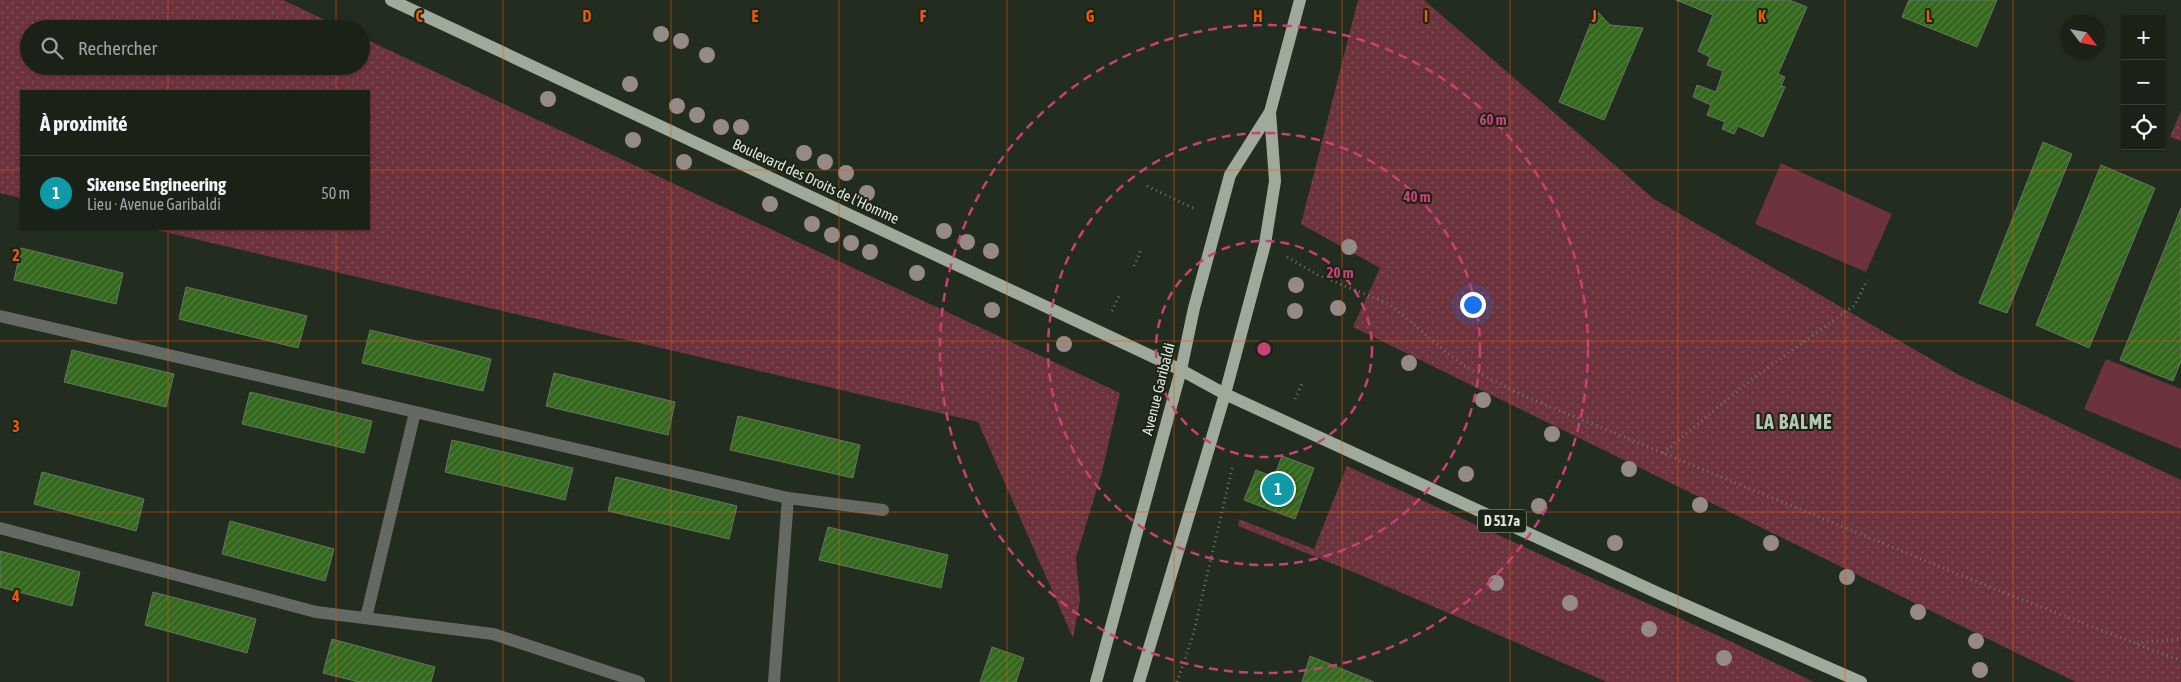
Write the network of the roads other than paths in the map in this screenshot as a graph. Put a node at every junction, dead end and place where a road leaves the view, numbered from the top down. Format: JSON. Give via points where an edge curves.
{"nodes":[{"id":1,"x":391,"y":0,"type":"edge"},
{"id":2,"x":1300,"y":0,"type":"edge"},
{"id":3,"x":1270,"y":112,"type":"junction"},
{"id":4,"x":0,"y":316,"type":"edge"},
{"id":5,"x":1182,"y":370,"type":"junction"},
{"id":6,"x":1225,"y":394,"type":"junction"},
{"id":7,"x":416,"y":412,"type":"junction"},
{"id":8,"x":788,"y":498,"type":"junction"},
{"id":9,"x":883,"y":510,"type":"dead end"},
{"id":10,"x":0,"y":528,"type":"edge"},
{"id":11,"x":366,"y":618,"type":"junction"},
{"id":12,"x":639,"y":682,"type":"edge"},
{"id":13,"x":774,"y":682,"type":"edge"},
{"id":14,"x":1096,"y":682,"type":"edge"},
{"id":15,"x":1139,"y":682,"type":"edge"},
{"id":16,"x":1861,"y":682,"type":"edge"}],
"edges":[{"from":1,"to":5,"type":"main road","name":"Boulevard des Droits de l'Homme"},
{"from":2,"to":3,"type":"main road","name":"Avenue Garibaldi"},
{"from":3,"to":5,"type":"main road","name":"Avenue Garibaldi","via":[[1230,175],[1194,308]]},
{"from":3,"to":6,"type":"main road","name":"Avenue Garibaldi","via":[[1275,181],[1265,244]]},
{"from":4,"to":7,"type":"street"},
{"from":5,"to":6,"type":"main road","name":"Boulevard des Droits de l'Homme"},
{"from":5,"to":14,"type":"main road","name":"Avenue Garibaldi"},
{"from":6,"to":15,"type":"main road","name":"Avenue Garibaldi"},
{"from":6,"to":16,"type":"main road","number":"D 517a","via":[[1650,590]]},
{"from":7,"to":8,"type":"street"},
{"from":7,"to":11,"type":"street"},
{"from":8,"to":9,"type":"street"},
{"from":8,"to":13,"type":"street"},
{"from":10,"to":11,"type":"street","via":[[316,612]]},
{"from":11,"to":12,"type":"street","via":[[493,634]]}]}
